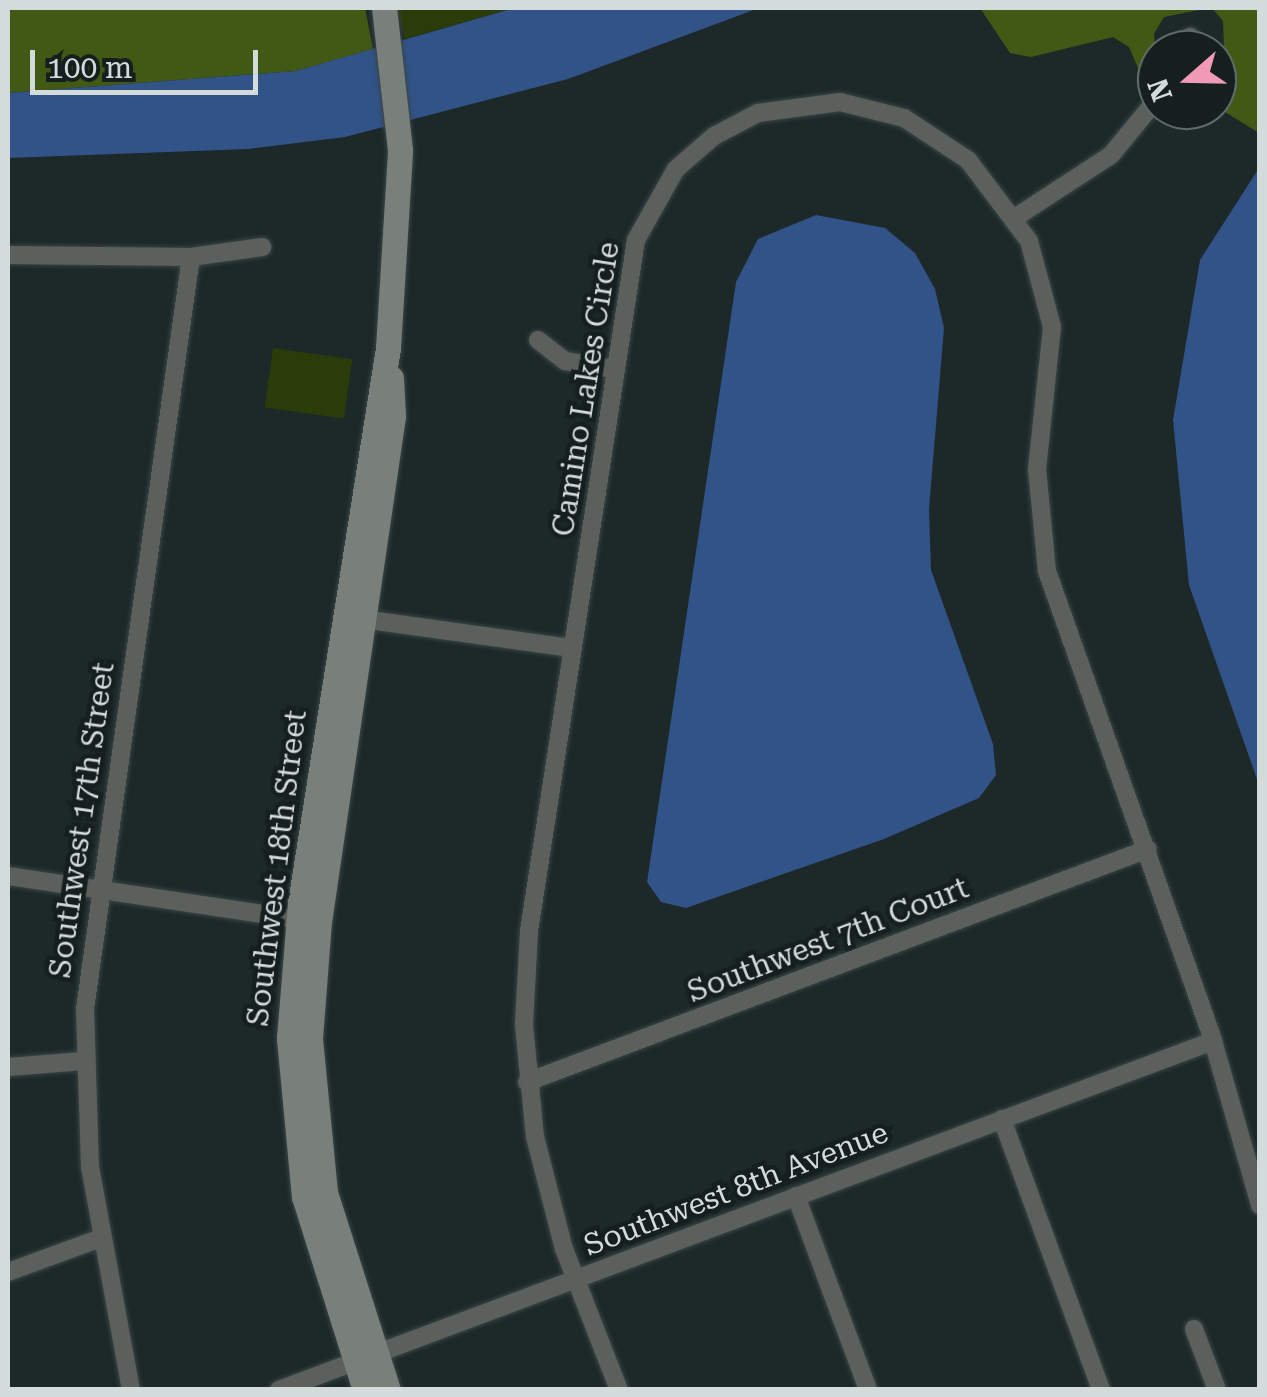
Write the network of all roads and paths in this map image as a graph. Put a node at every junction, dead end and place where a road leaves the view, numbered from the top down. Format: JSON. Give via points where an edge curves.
{"nodes":[{"id":1,"x":384,"y":8,"type":"edge"},
{"id":2,"x":1137,"y":123,"type":"edge"},
{"id":3,"x":1016,"y":218,"type":"junction"},
{"id":4,"x":262,"y":247,"type":"dead end"},
{"id":5,"x":8,"y":255,"type":"edge"},
{"id":6,"x":191,"y":258,"type":"junction"},
{"id":7,"x":538,"y":340,"type":"dead end"},
{"id":8,"x":614,"y":369,"type":"junction"},
{"id":9,"x":354,"y":618,"type":"junction"},
{"id":10,"x":572,"y":648,"type":"junction"},
{"id":11,"x":1148,"y":849,"type":"junction"},
{"id":12,"x":8,"y":876,"type":"edge"},
{"id":13,"x":98,"y":888,"type":"junction"},
{"id":14,"x":309,"y":921,"type":"junction"},
{"id":15,"x":1213,"y":1040,"type":"junction"},
{"id":16,"x":84,"y":1061,"type":"junction"},
{"id":17,"x":8,"y":1067,"type":"edge"},
{"id":18,"x":527,"y":1082,"type":"junction"},
{"id":19,"x":1002,"y":1119,"type":"junction"},
{"id":20,"x":796,"y":1196,"type":"junction"},
{"id":21,"x":1260,"y":1205,"type":"edge"},
{"id":22,"x":101,"y":1238,"type":"junction"},
{"id":23,"x":8,"y":1272,"type":"edge"},
{"id":24,"x":576,"y":1279,"type":"junction"},
{"id":25,"x":1194,"y":1330,"type":"dead end"},
{"id":26,"x":364,"y":1357,"type":"junction"},
{"id":27,"x":130,"y":1390,"type":"edge"},
{"id":28,"x":278,"y":1390,"type":"edge"},
{"id":29,"x":365,"y":1390,"type":"edge"},
{"id":30,"x":388,"y":1390,"type":"edge"},
{"id":31,"x":619,"y":1390,"type":"edge"},
{"id":32,"x":868,"y":1390,"type":"edge"},
{"id":33,"x":1102,"y":1390,"type":"edge"},
{"id":34,"x":1218,"y":1390,"type":"edge"}],
"edges":[{"from":1,"to":9,"type":"main road","name":"Southwest 18th Street","via":[[400,150],[388,348]]},
{"from":2,"to":3,"type":"street","via":[[1111,155]]},
{"from":3,"to":8,"type":"street","name":"Camino Lakes Circle","via":[[968,160],[904,118],[840,102],[758,113],[700,146],[657,195],[632,256]]},
{"from":3,"to":11,"type":"street","name":"Camino Lakes Circle","via":[[1040,269],[1052,327],[1037,469],[1047,571]]},
{"from":4,"to":6,"type":"street"},
{"from":5,"to":6,"type":"street"},
{"from":6,"to":13,"type":"street","name":"Southwest 17th Street"},
{"from":7,"to":8,"type":"street","via":[[565,362]]},
{"from":8,"to":10,"type":"street","name":"Camino Lakes Circle"},
{"from":9,"to":10,"type":"street"},
{"from":9,"to":14,"type":"main road","name":"Southwest 18th Street"},
{"from":10,"to":18,"type":"street","name":"Camino Lakes Circle","via":[[529,931]]},
{"from":11,"to":15,"type":"street","name":"Camino Lakes Circle"},
{"from":11,"to":18,"type":"street","name":"Southwest 7th Court"},
{"from":12,"to":13,"type":"street"},
{"from":13,"to":14,"type":"street"},
{"from":13,"to":16,"type":"street","name":"Southwest 17th Street"},
{"from":14,"to":26,"type":"main road","name":"Southwest 18th Street","via":[[288,1038],[294,1137],[318,1255]]},
{"from":15,"to":19,"type":"street","name":"Southwest 8th Avenue"},
{"from":15,"to":21,"type":"street","name":"Camino Lakes Circle"},
{"from":16,"to":17,"type":"street"},
{"from":16,"to":22,"type":"street","name":"Southwest 17th Street"},
{"from":18,"to":24,"type":"street","name":"Camino Lakes Circle","via":[[546,1191]]},
{"from":19,"to":20,"type":"street","name":"Southwest 8th Avenue"},
{"from":19,"to":33,"type":"street"},
{"from":20,"to":24,"type":"street","name":"Southwest 8th Avenue"},
{"from":20,"to":32,"type":"street"},
{"from":22,"to":23,"type":"street"},
{"from":22,"to":27,"type":"street","name":"Southwest 17th Street"},
{"from":24,"to":26,"type":"street","name":"Southwest 8th Avenue"},
{"from":24,"to":31,"type":"street","name":"Camino Lakes Circle"},
{"from":25,"to":34,"type":"street"},
{"from":26,"to":28,"type":"street","name":"Southwest 8th Avenue"},
{"from":26,"to":29,"type":"main road","name":"Southwest 18th Street"},
{"from":26,"to":30,"type":"main road","name":"Southwest 18th Street"}]}
